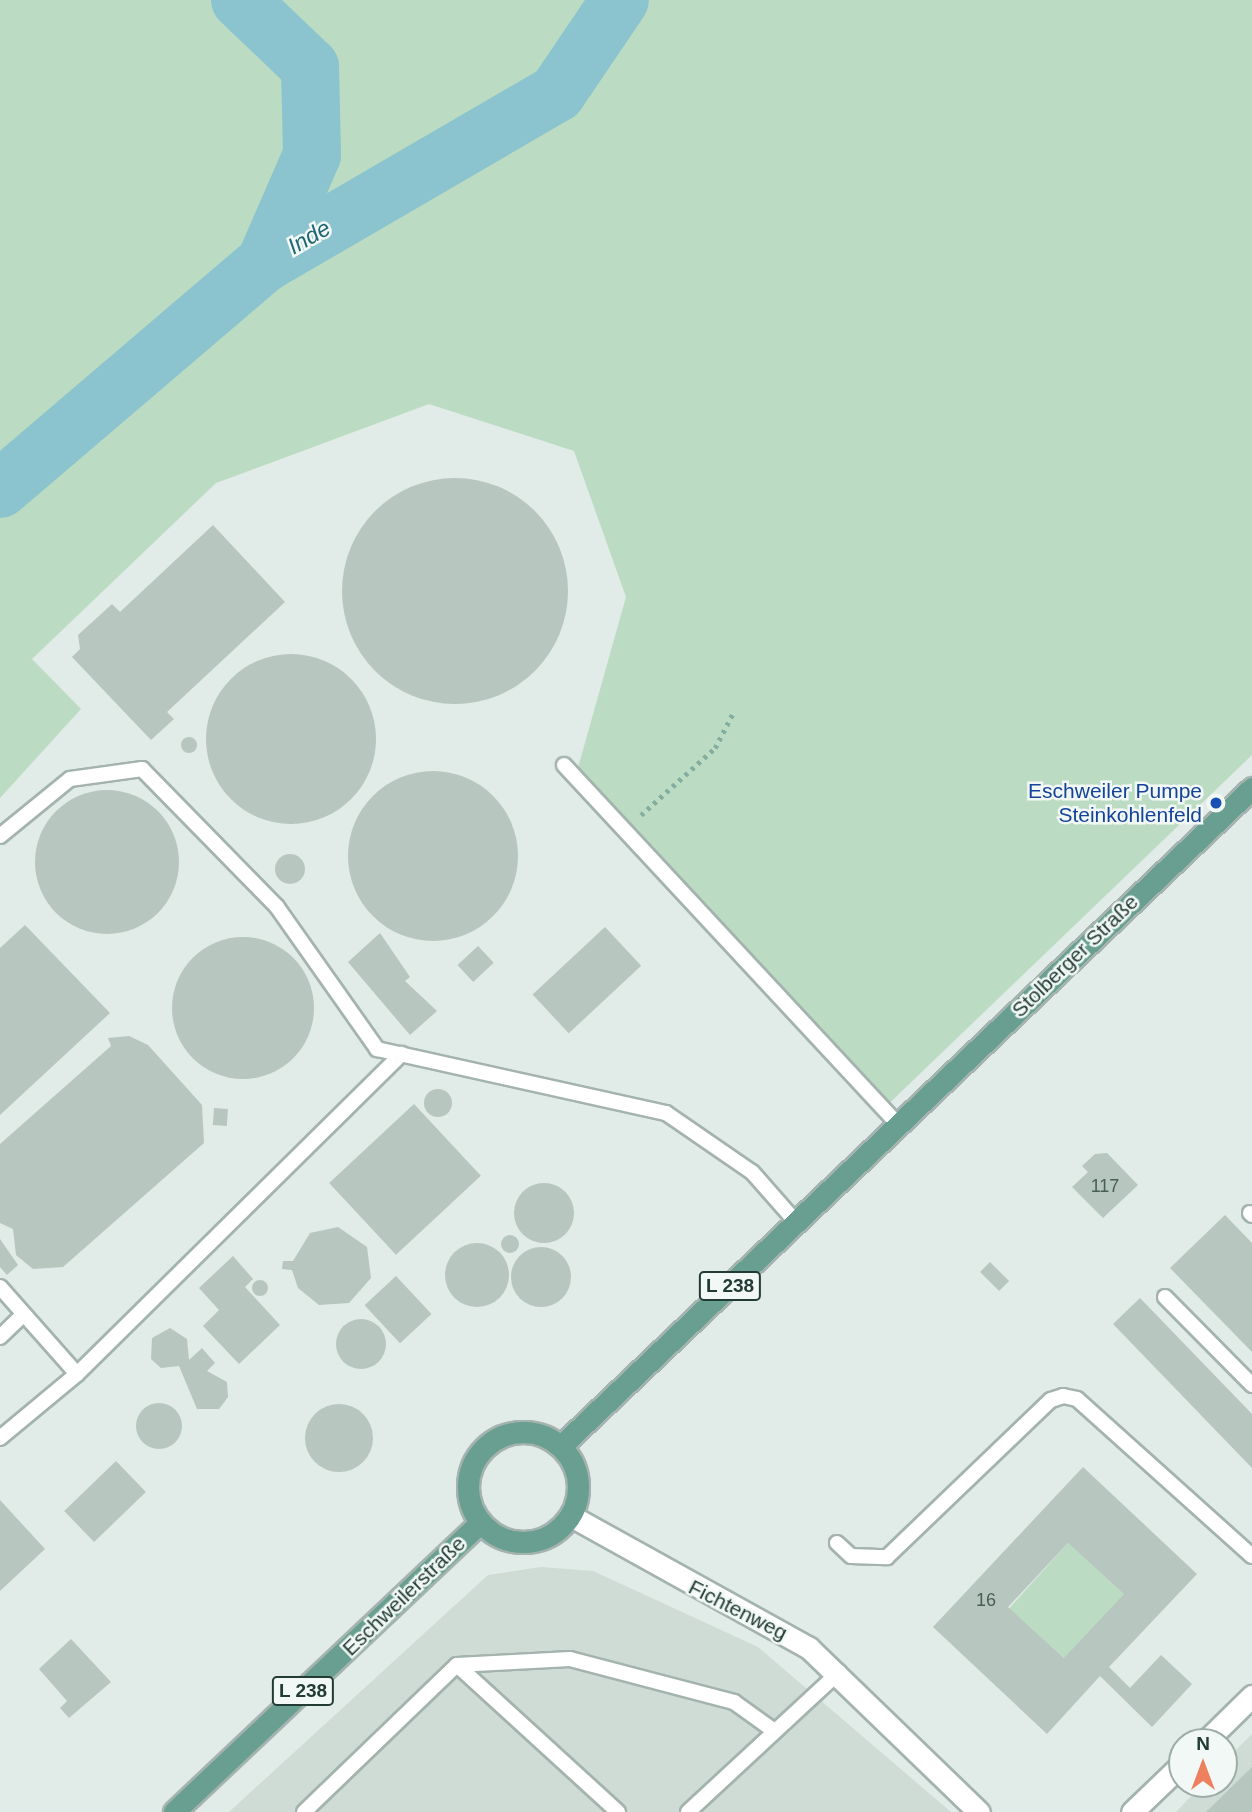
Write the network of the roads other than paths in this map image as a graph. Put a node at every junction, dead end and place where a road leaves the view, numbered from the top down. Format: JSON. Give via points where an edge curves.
{"nodes":[{"id":1,"x":564,"y":765,"type":"dead end"},
{"id":2,"x":1252,"y":788,"type":"edge"},
{"id":3,"x":0,"y":836,"type":"edge"},
{"id":4,"x":402,"y":1054,"type":"junction"},
{"id":5,"x":898,"y":1125,"type":"junction"},
{"id":6,"x":797,"y":1223,"type":"junction"},
{"id":7,"x":0,"y":1287,"type":"edge"},
{"id":8,"x":1165,"y":1297,"type":"dead end"},
{"id":9,"x":21,"y":1317,"type":"junction"},
{"id":10,"x":0,"y":1336,"type":"edge"},
{"id":11,"x":76,"y":1374,"type":"junction"},
{"id":12,"x":1252,"y":1385,"type":"edge"},
{"id":13,"x":0,"y":1438,"type":"edge"},
{"id":14,"x":561,"y":1446,"type":"junction"},
{"id":15,"x":571,"y":1516,"type":"junction"},
{"id":16,"x":480,"y":1523,"type":"junction"},
{"id":17,"x":837,"y":1543,"type":"dead end"},
{"id":18,"x":1252,"y":1556,"type":"edge"},
{"id":19,"x":457,"y":1665,"type":"junction"},
{"id":20,"x":839,"y":1672,"type":"junction"},
{"id":21,"x":1252,"y":1696,"type":"edge"},
{"id":22,"x":1219,"y":1728,"type":"edge"},
{"id":23,"x":773,"y":1730,"type":"junction"},
{"id":24,"x":1168,"y":1777,"type":"edge"},
{"id":25,"x":174,"y":1812,"type":"edge"},
{"id":26,"x":304,"y":1812,"type":"edge"},
{"id":27,"x":618,"y":1812,"type":"edge"},
{"id":28,"x":688,"y":1812,"type":"edge"},
{"id":29,"x":979,"y":1812,"type":"edge"},
{"id":30,"x":1132,"y":1812,"type":"edge"}],
"edges":[{"from":1,"to":5,"type":"lane"},
{"from":2,"to":5,"type":"main road","name":"Stolberger Straße","number":"L 238"},
{"from":3,"to":4,"type":"lane","via":[[71,779],[142,769],[277,907],[377,1049]]},
{"from":4,"to":6,"type":"lane","via":[[667,1113],[752,1172]]},
{"from":4,"to":11,"type":"lane"},
{"from":5,"to":6,"type":"main road","number":"L 238"},
{"from":6,"to":14,"type":"main road","number":"L 238"},
{"from":7,"to":9,"type":"lane"},
{"from":8,"to":12,"type":"lane"},
{"from":9,"to":10,"type":"lane"},
{"from":9,"to":11,"type":"lane"},
{"from":11,"to":13,"type":"lane"},
{"from":14,"to":15,"type":"main road","via":[[577,1472]]},
{"from":14,"to":16,"type":"main road","via":[[528,1431],[492,1439],[470,1468],[467,1486]]},
{"from":15,"to":16,"type":"main road","via":[[550,1535],[525,1543]]},
{"from":15,"to":20,"type":"street","name":"Fichtenweg","via":[[698,1590],[774,1625]]},
{"from":16,"to":25,"type":"main road","name":"Eschweilerstraße","number":"L 238"},
{"from":17,"to":18,"type":"lane","via":[[850,1556],[887,1557],[1051,1400],[1063,1396],[1077,1399]]},
{"from":19,"to":23,"type":"lane","via":[[570,1659],[734,1702]]},
{"from":19,"to":26,"type":"lane"},
{"from":19,"to":27,"type":"lane"},
{"from":20,"to":23,"type":"lane"},
{"from":20,"to":29,"type":"street","name":"Fichtenweg"},
{"from":21,"to":22,"type":"street"},
{"from":23,"to":28,"type":"lane"},
{"from":24,"to":30,"type":"street"}]}
